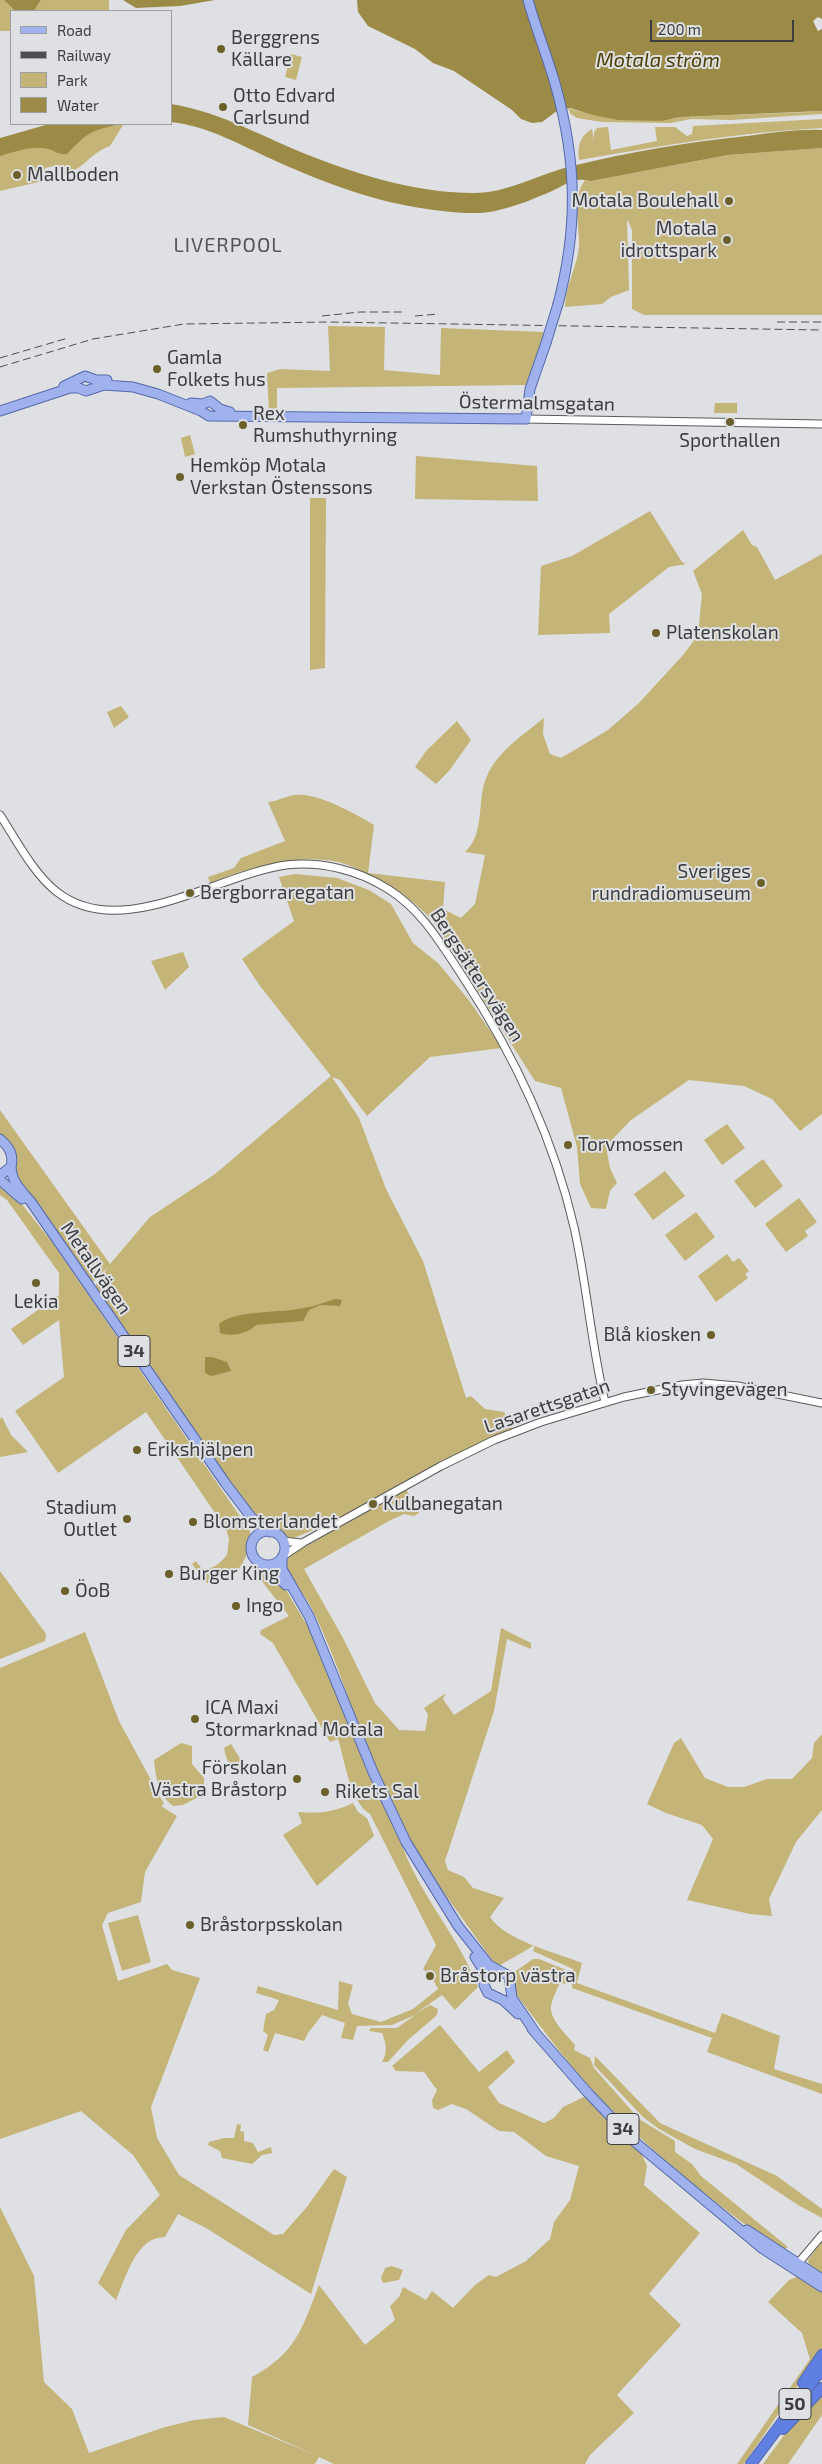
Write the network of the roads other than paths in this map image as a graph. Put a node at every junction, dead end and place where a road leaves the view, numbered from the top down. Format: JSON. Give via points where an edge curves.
{"nodes":[{"id":1,"x":529,"y":4,"type":"edge"},
{"id":2,"x":92,"y":383,"type":"junction"},
{"id":3,"x":79,"y":384,"type":"junction"},
{"id":4,"x":202,"y":408,"type":"junction"},
{"id":5,"x":0,"y":411,"type":"edge"},
{"id":6,"x":215,"y":411,"type":"junction"},
{"id":7,"x":526,"y":419,"type":"junction"},
{"id":8,"x":822,"y":424,"type":"edge"},
{"id":9,"x":0,"y":815,"type":"edge"},
{"id":10,"x":0,"y":1139,"type":"edge"},
{"id":11,"x":11,"y":1167,"type":"junction"},
{"id":12,"x":0,"y":1175,"type":"edge"},
{"id":13,"x":0,"y":1180,"type":"edge"},
{"id":14,"x":42,"y":1218,"type":"junction"},
{"id":15,"x":605,"y":1402,"type":"junction"},
{"id":16,"x":822,"y":1403,"type":"edge"},
{"id":17,"x":226,"y":1484,"type":"junction"},
{"id":18,"x":270,"y":1532,"type":"junction"},
{"id":19,"x":255,"y":1537,"type":"junction"},
{"id":20,"x":283,"y":1541,"type":"junction"},
{"id":21,"x":304,"y":1542,"type":"junction"},
{"id":22,"x":282,"y":1557,"type":"junction"},
{"id":23,"x":265,"y":1565,"type":"junction"},
{"id":24,"x":322,"y":1646,"type":"junction"},
{"id":25,"x":458,"y":1926,"type":"junction"},
{"id":26,"x":496,"y":1970,"type":"junction"},
{"id":27,"x":485,"y":1978,"type":"junction"},
{"id":28,"x":510,"y":1990,"type":"junction"},
{"id":29,"x":498,"y":1997,"type":"junction"},
{"id":30,"x":535,"y":2032,"type":"junction"},
{"id":31,"x":822,"y":2235,"type":"edge"},
{"id":32,"x":795,"y":2266,"type":"junction"},
{"id":33,"x":822,"y":2279,"type":"edge"},
{"id":34,"x":822,"y":2287,"type":"edge"},
{"id":35,"x":822,"y":2355,"type":"edge"},
{"id":36,"x":822,"y":2369,"type":"edge"},
{"id":37,"x":822,"y":2375,"type":"edge"},
{"id":38,"x":822,"y":2388,"type":"edge"},
{"id":39,"x":769,"y":2441,"type":"junction"},
{"id":40,"x":751,"y":2464,"type":"edge"},
{"id":41,"x":755,"y":2464,"type":"edge"}],
"edges":[{"from":1,"to":7,"type":"main road","bridge":true,"via":[[562,111],[574,188],[571,235],[558,304],[530,389]]},
{"from":2,"to":3,"type":"main road","name":"Östermalmsgatan","via":[[86,391]]},
{"from":2,"to":3,"type":"main road","name":"Östermalmsgatan","via":[[85,376]]},
{"from":2,"to":4,"type":"main road","name":"Östermalmsgatan","via":[[133,387]]},
{"from":3,"to":5,"type":"main road","name":"Östermalmsgatan"},
{"from":4,"to":6,"type":"main road","name":"Östermalmsgatan","via":[[206,416]]},
{"from":4,"to":6,"type":"main road","name":"Östermalmsgatan","via":[[210,401]]},
{"from":6,"to":7,"type":"main road","name":"Östermalmsgatan","via":[[251,416]]},
{"from":7,"to":8,"type":"street","name":"Östermalmsgatan"},
{"from":9,"to":15,"type":"street","name":"Bergsättersvägen","via":[[50,886],[73,902],[97,910],[132,910],[266,870],[304,864],[332,867],[363,876],[410,905],[434,933],[491,1020],[518,1069],[538,1116],[573,1222]]},
{"from":10,"to":11,"type":"main road","number":"34","via":[[12,1155]]},
{"from":11,"to":12,"type":"main road"},
{"from":11,"to":14,"type":"main road","name":"Metallvägen","number":"34","via":[[13,1180]]},
{"from":13,"to":14,"type":"main road","name":"Metallvägen","number":"34"},
{"from":14,"to":17,"type":"main road","name":"Metallvägen","number":"34"},
{"from":15,"to":16,"type":"street","name":"Lasarettsgatan","via":[[651,1390],[703,1384],[738,1386]]},
{"from":15,"to":21,"type":"street","name":"Lasarettsgatan","via":[[541,1422],[481,1446]]},
{"from":17,"to":18,"type":"main road","name":"Metallvägen","number":"34","via":[[251,1516]]},
{"from":17,"to":19,"type":"main road","name":"Metallvägen","number":"34","via":[[252,1525]]},
{"from":18,"to":19,"type":"main road"},
{"from":18,"to":20,"type":"main road","number":"34","via":[[278,1534]]},
{"from":19,"to":23,"type":"main road","number":"34","via":[[252,1555]]},
{"from":20,"to":21,"type":"street"},
{"from":20,"to":22,"type":"main road","number":"34"},
{"from":21,"to":22,"type":"street","name":"Lasarettsgatan"},
{"from":22,"to":23,"type":"main road","via":[[274,1564]]},
{"from":22,"to":24,"type":"main road","number":"34","via":[[284,1572]]},
{"from":23,"to":24,"type":"main road","number":"34","via":[[285,1584]]},
{"from":24,"to":25,"type":"main road","number":"34","via":[[394,1818]]},
{"from":25,"to":26,"type":"main road","number":"34"},
{"from":25,"to":27,"type":"main road","number":"34"},
{"from":26,"to":27,"type":"main road"},
{"from":26,"to":28,"type":"main road","number":"34","via":[[509,1976]]},
{"from":27,"to":29,"type":"main road","number":"34","via":[[486,1990]]},
{"from":28,"to":29,"type":"main road"},
{"from":28,"to":30,"type":"main road","number":"34"},
{"from":29,"to":30,"type":"main road","number":"34"},
{"from":30,"to":32,"type":"main road","number":"34","via":[[636,2142],[763,2249]]},
{"from":31,"to":32,"type":"street"},
{"from":32,"to":33,"type":"main road","number":"34"},
{"from":32,"to":34,"type":"main road","number":"34"},
{"from":35,"to":39,"type":"highway"},
{"from":36,"to":39,"type":"highway","number":"50"},
{"from":37,"to":39,"type":"highway","number":"50"},
{"from":38,"to":39,"type":"highway"},
{"from":39,"to":40,"type":"highway","number":"50"},
{"from":39,"to":41,"type":"highway","number":"50"}]}
